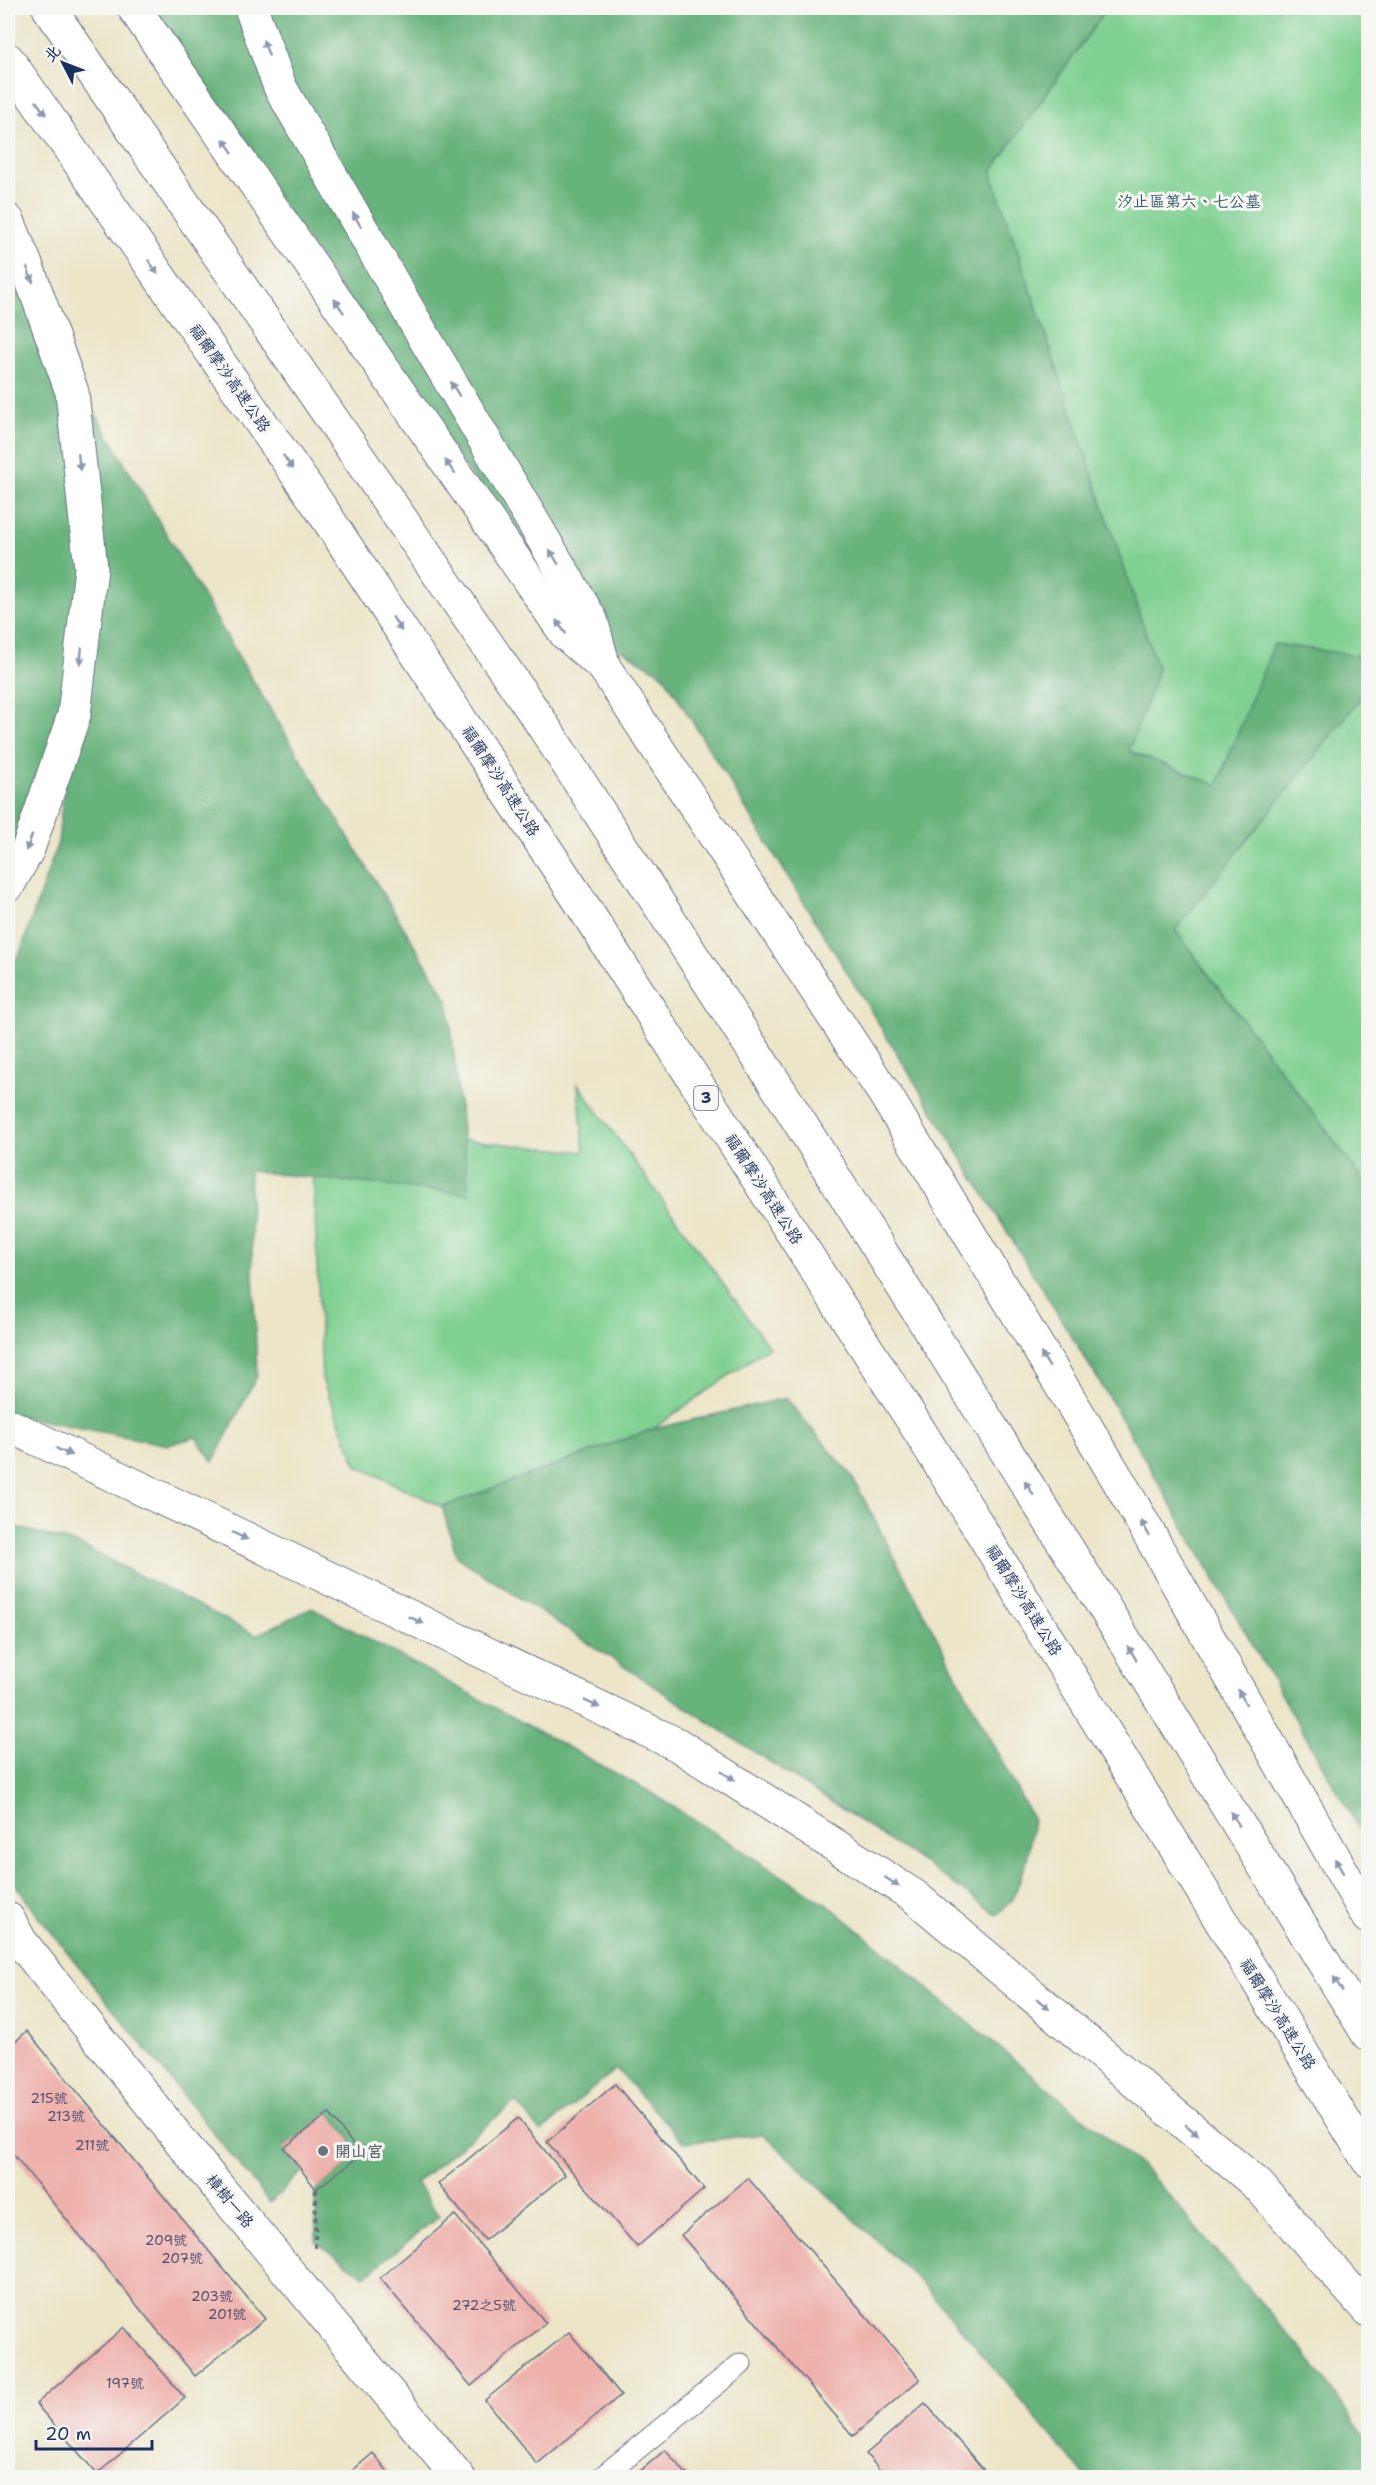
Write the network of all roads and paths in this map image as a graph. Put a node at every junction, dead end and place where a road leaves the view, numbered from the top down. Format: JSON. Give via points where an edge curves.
{"nodes":[{"id":1,"x":49,"y":8,"type":"edge"},
{"id":2,"x":134,"y":8,"type":"edge"},
{"id":3,"x":251,"y":8,"type":"edge"},
{"id":4,"x":8,"y":60,"type":"edge"},
{"id":5,"x":8,"y":221,"type":"edge"},
{"id":6,"x":604,"y":667,"type":"junction"},
{"id":7,"x":8,"y":885,"type":"edge"},
{"id":8,"x":9,"y":1426,"type":"edge"},
{"id":9,"x":1368,"y":1917,"type":"edge"},
{"id":10,"x":8,"y":1919,"type":"edge"},
{"id":11,"x":1368,"y":2034,"type":"edge"},
{"id":12,"x":1368,"y":2160,"type":"edge"},
{"id":13,"x":1368,"y":2310,"type":"edge"},
{"id":14,"x":741,"y":2364,"type":"dead end"},
{"id":15,"x":459,"y":2478,"type":"edge"},
{"id":16,"x":601,"y":2478,"type":"edge"}],
"edges":[{"from":11,"to":1,"type":"main road","one_way":true,"via":[[793,1112],[547,730]]},
{"from":6,"to":2,"type":"main road","one_way":true,"via":[[566,634]]},
{"from":6,"to":3,"type":"main road","one_way":true,"via":[[591,620],[280,87]]},
{"from":4,"to":12,"type":"main road","name":"福爾摩沙高速公路","number":"3","one_way":true,"via":[[320,507],[574,892],[922,1435]]},
{"from":5,"to":7,"type":"main road","one_way":true,"via":[[72,392],[91,568],[74,715],[28,849]]},
{"from":9,"to":6,"type":"main road","one_way":true,"via":[[1120,1483],[892,1106]]},
{"from":8,"to":13,"type":"main road","one_way":true,"via":[[678,1744],[914,1896],[1258,2185]]},
{"from":10,"to":15,"type":"main road","name":"樟樹一路","via":[[21,1942],[196,2160]]},
{"from":14,"to":16,"type":"lane"}]}
